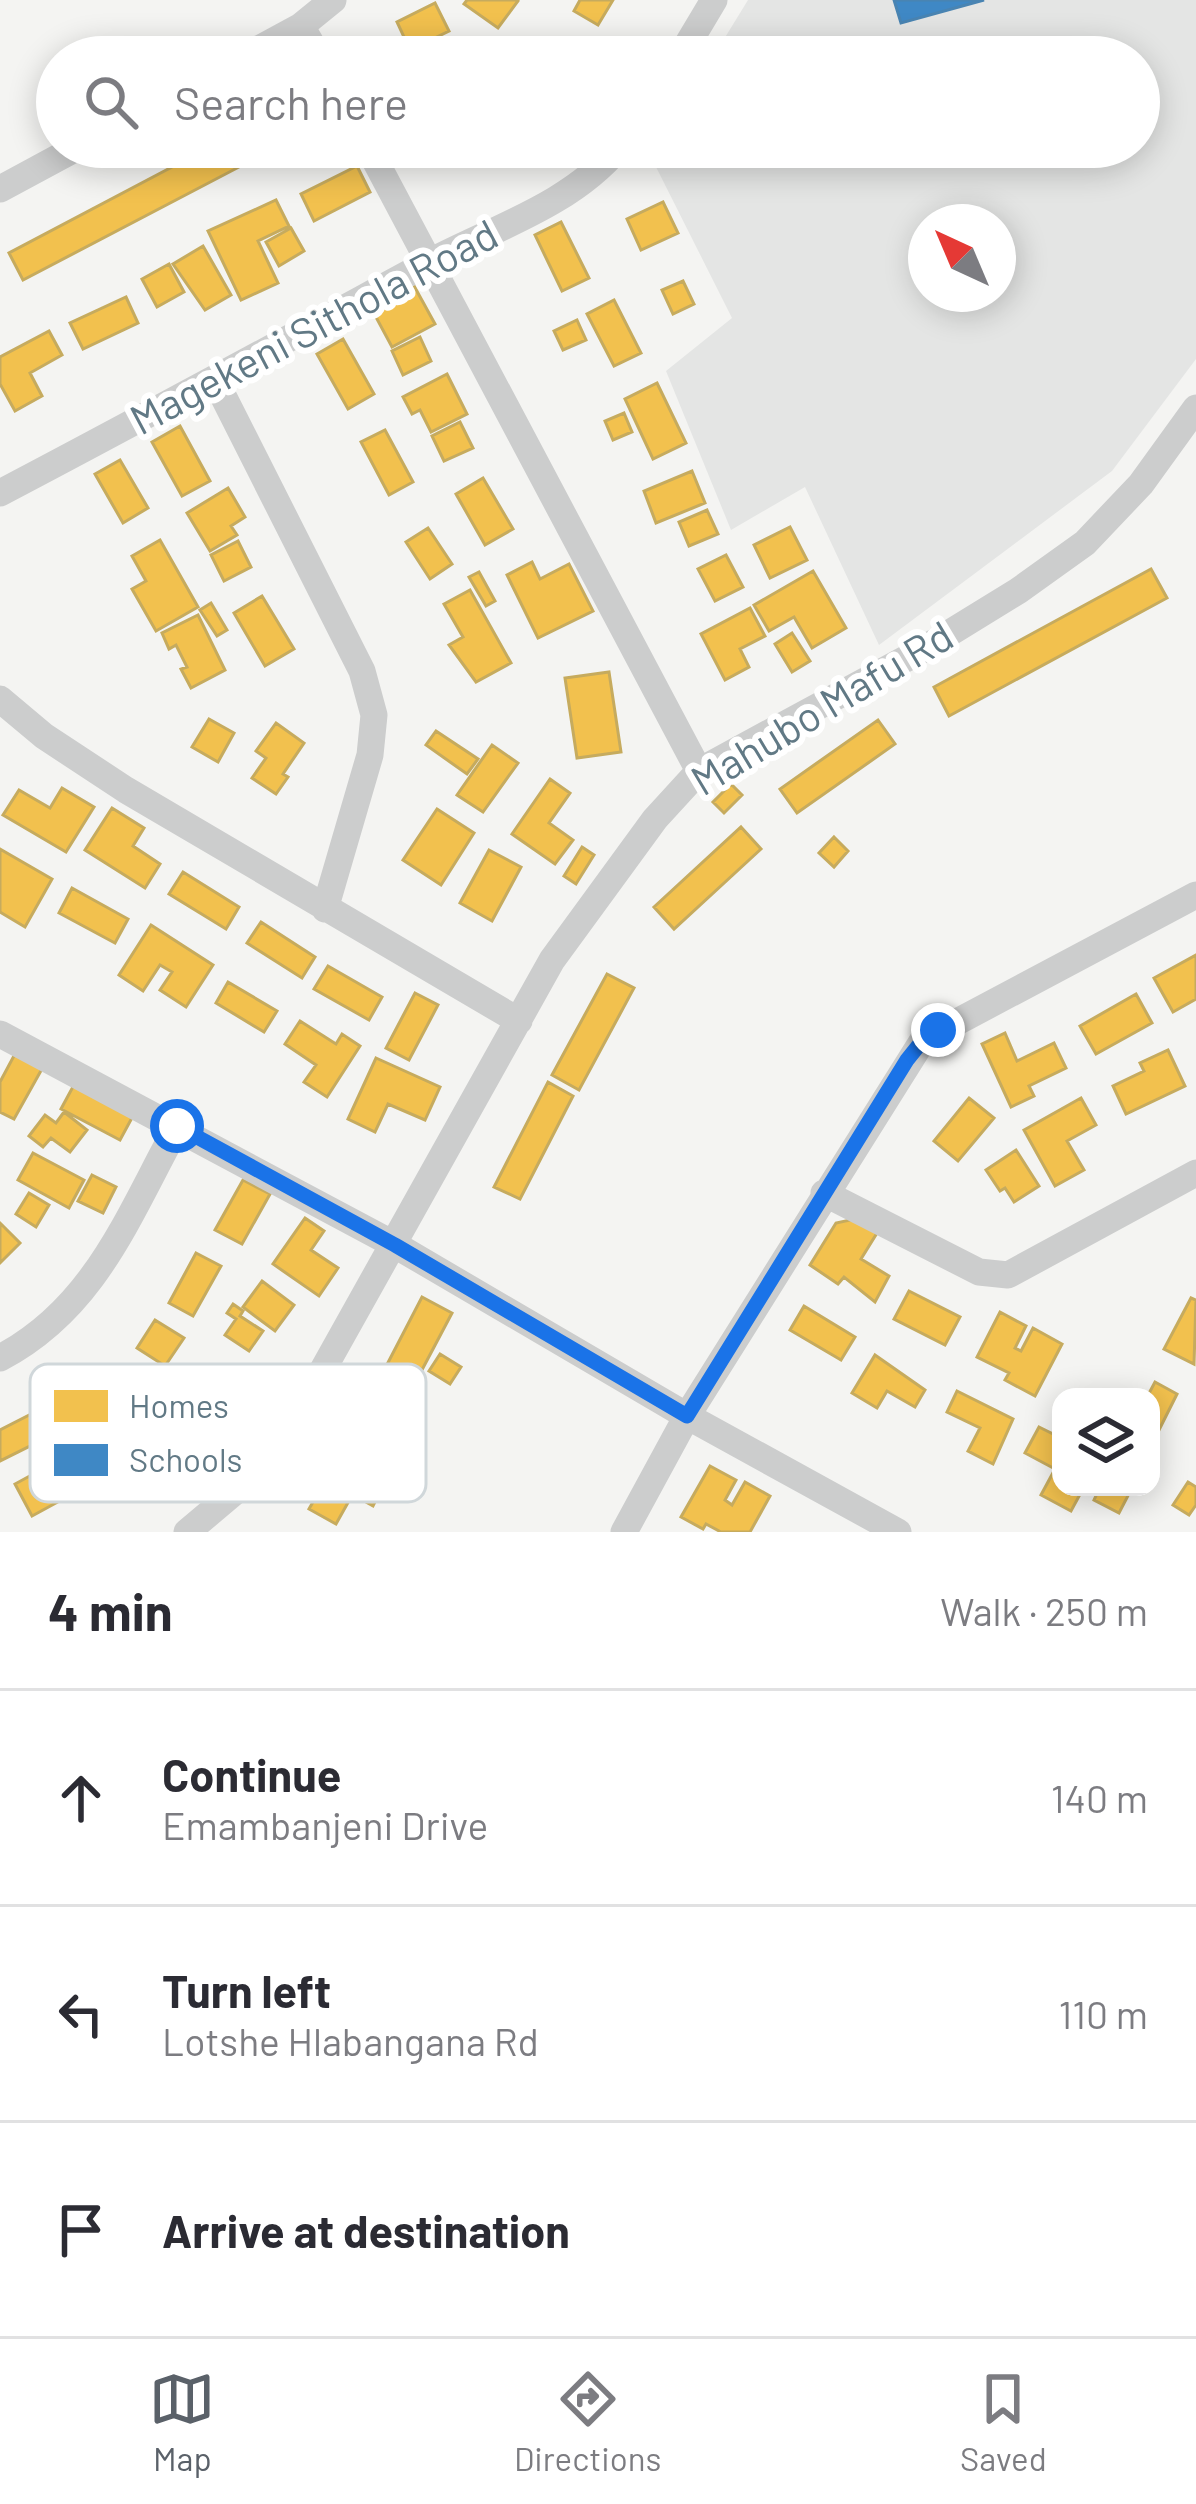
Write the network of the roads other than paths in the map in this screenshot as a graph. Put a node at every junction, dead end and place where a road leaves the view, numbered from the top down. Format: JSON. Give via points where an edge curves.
{"nodes":[{"id":1,"x":333,"y":0,"type":"edge"},
{"id":2,"x":714,"y":0,"type":"edge"},
{"id":3,"x":301,"y":26,"type":"junction"},
{"id":4,"x":283,"y":36,"type":"edge"},
{"id":5,"x":307,"y":36,"type":"edge"},
{"id":6,"x":693,"y":36,"type":"edge"},
{"id":7,"x":39,"y":168,"type":"edge"},
{"id":8,"x":380,"y":168,"type":"edge"},
{"id":9,"x":602,"y":168,"type":"edge"},
{"id":10,"x":0,"y":189,"type":"edge"},
{"id":11,"x":431,"y":261,"type":"junction"},
{"id":12,"x":215,"y":380,"type":"junction"},
{"id":13,"x":1196,"y":408,"type":"edge"},
{"id":14,"x":0,"y":493,"type":"edge"},
{"id":15,"x":0,"y":699,"type":"edge"},
{"id":16,"x":699,"y":771,"type":"junction"},
{"id":17,"x":1196,"y":895,"type":"edge"},
{"id":18,"x":325,"y":909,"type":"junction"},
{"id":19,"x":519,"y":1021,"type":"junction"},
{"id":20,"x":0,"y":1034,"type":"edge"},
{"id":21,"x":177,"y":1126,"type":"junction"},
{"id":22,"x":1196,"y":1173,"type":"edge"},
{"id":23,"x":824,"y":1193,"type":"junction"},
{"id":24,"x":395,"y":1245,"type":"junction"},
{"id":25,"x":0,"y":1358,"type":"edge"},
{"id":26,"x":325,"y":1364,"type":"edge"},
{"id":27,"x":687,"y":1416,"type":"junction"},
{"id":28,"x":223,"y":1502,"type":"edge"},
{"id":29,"x":187,"y":1532,"type":"edge"},
{"id":30,"x":624,"y":1532,"type":"edge"},
{"id":31,"x":898,"y":1532,"type":"edge"}],
"edges":[{"from":1,"to":3,"type":"street"},
{"from":2,"to":6,"type":"street"},
{"from":3,"to":4,"type":"street"},
{"from":3,"to":5,"type":"street"},
{"from":7,"to":10,"type":"street"},
{"from":8,"to":11,"type":"street"},
{"from":9,"to":11,"type":"street","name":"Magekeni Sithola Road"},
{"from":11,"to":12,"type":"street","name":"Magekeni Sithola Road"},
{"from":11,"to":16,"type":"street"},
{"from":12,"to":14,"type":"street","name":"Magekeni Sithola Road"},
{"from":12,"to":18,"type":"street","via":[[362,671],[374,716]]},
{"from":13,"to":16,"type":"street","name":"Mahubo Mafu Rd","via":[[1085,543],[922,650]]},
{"from":15,"to":18,"type":"street","via":[[126,790]]},
{"from":16,"to":19,"type":"street","name":"Mahubo Mafu Rd","via":[[620,862]]},
{"from":17,"to":23,"type":"street","via":[[923,1040]]},
{"from":18,"to":19,"type":"street"},
{"from":19,"to":24,"type":"street","name":"Mahubo Mafu Rd"},
{"from":20,"to":21,"type":"street"},
{"from":21,"to":24,"type":"street"},
{"from":21,"to":25,"type":"street","via":[[89,1284],[63,1316]]},
{"from":22,"to":23,"type":"street","via":[[998,1276]]},
{"from":23,"to":27,"type":"street"},
{"from":24,"to":26,"type":"street","name":"Mahubo Mafu Rd"},
{"from":24,"to":27,"type":"street"},
{"from":27,"to":30,"type":"street"},
{"from":27,"to":31,"type":"street"},
{"from":28,"to":29,"type":"street","name":"Mahubo Mafu Rd"}]}
